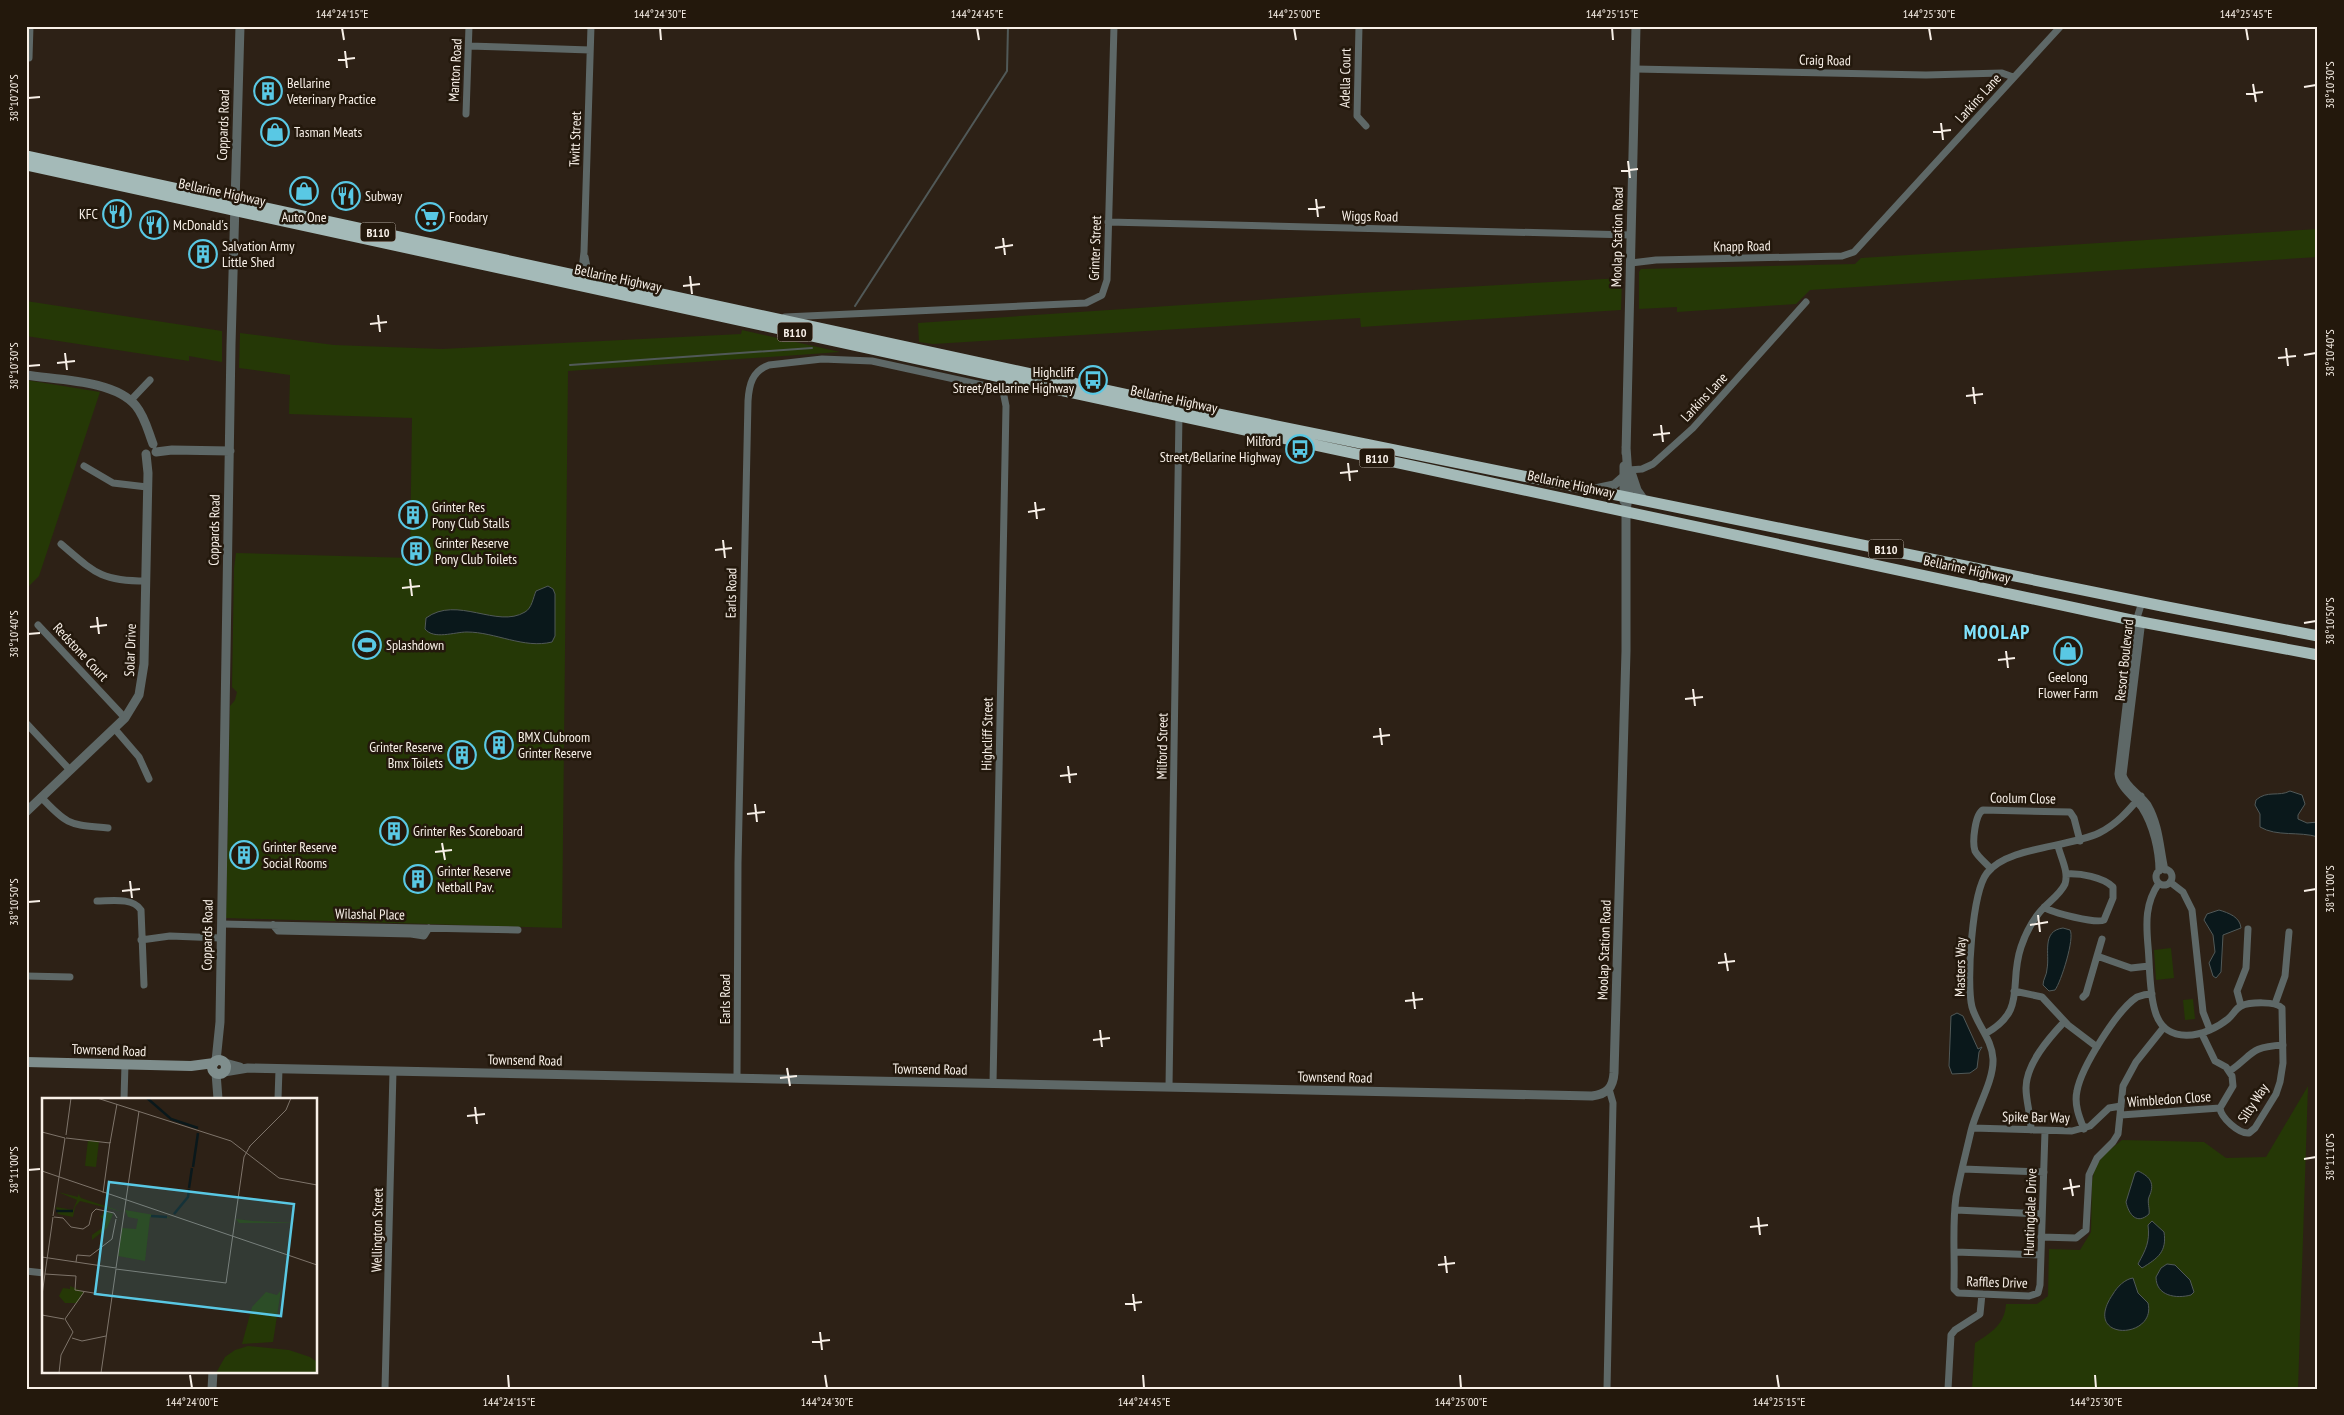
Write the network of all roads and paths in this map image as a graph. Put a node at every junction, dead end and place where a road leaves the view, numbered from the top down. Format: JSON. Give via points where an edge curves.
{"nodes":[{"id":1,"x":30,"y":26,"type":"edge"},
{"id":2,"x":240,"y":26,"type":"edge"},
{"id":3,"x":469,"y":26,"type":"edge"},
{"id":4,"x":591,"y":26,"type":"edge"},
{"id":5,"x":1114,"y":26,"type":"edge"},
{"id":6,"x":1359,"y":26,"type":"edge"},
{"id":7,"x":1636,"y":26,"type":"edge"},
{"id":8,"x":2061,"y":26,"type":"edge"},
{"id":9,"x":469,"y":46,"type":"junction"},
{"id":10,"x":590,"y":50,"type":"junction"},
{"id":11,"x":29,"y":58,"type":"dead end"},
{"id":12,"x":1635,"y":69,"type":"junction"},
{"id":13,"x":2013,"y":77,"type":"junction"},
{"id":14,"x":466,"y":114,"type":"dead end"},
{"id":15,"x":1366,"y":126,"type":"dead end"},
{"id":16,"x":26,"y":156,"type":"edge"},
{"id":17,"x":26,"y":165,"type":"edge"},
{"id":18,"x":235,"y":206,"type":"junction"},
{"id":19,"x":1108,"y":222,"type":"junction"},
{"id":20,"x":1631,"y":235,"type":"junction"},
{"id":21,"x":1854,"y":252,"type":"joint"},
{"id":22,"x":1631,"y":263,"type":"junction"},
{"id":23,"x":584,"y":279,"type":"junction"},
{"id":24,"x":1806,"y":302,"type":"dead end"},
{"id":25,"x":841,"y":315,"type":"junction"},
{"id":26,"x":776,"y":317,"type":"junction"},
{"id":27,"x":820,"y":327,"type":"junction"},
{"id":28,"x":800,"y":333,"type":"junction"},
{"id":29,"x":26,"y":375,"type":"edge"},
{"id":30,"x":1006,"y":378,"type":"junction"},
{"id":31,"x":150,"y":380,"type":"dead end"},
{"id":32,"x":131,"y":400,"type":"junction"},
{"id":33,"x":1179,"y":411,"type":"junction"},
{"id":34,"x":152,"y":450,"type":"junction"},
{"id":35,"x":230,"y":451,"type":"junction"},
{"id":36,"x":84,"y":466,"type":"dead end"},
{"id":37,"x":1627,"y":470,"type":"junction"},
{"id":38,"x":147,"y":487,"type":"junction"},
{"id":39,"x":1592,"y":489,"type":"junction"},
{"id":40,"x":1626,"y":496,"type":"junction"},
{"id":41,"x":1644,"y":500,"type":"junction"},
{"id":42,"x":1626,"y":511,"type":"junction"},
{"id":43,"x":61,"y":544,"type":"dead end"},
{"id":44,"x":146,"y":581,"type":"junction"},
{"id":45,"x":2142,"y":602,"type":"junction"},
{"id":46,"x":2139,"y":621,"type":"junction"},
{"id":47,"x":38,"y":625,"type":"dead end"},
{"id":48,"x":2318,"y":636,"type":"edge"},
{"id":49,"x":2318,"y":656,"type":"edge"},
{"id":50,"x":125,"y":718,"type":"junction"},
{"id":51,"x":26,"y":724,"type":"edge"},
{"id":52,"x":114,"y":728,"type":"junction"},
{"id":53,"x":70,"y":770,"type":"junction"},
{"id":54,"x":149,"y":779,"type":"dead end"},
{"id":55,"x":42,"y":797,"type":"junction"},
{"id":56,"x":2139,"y":799,"type":"junction"},
{"id":57,"x":26,"y":812,"type":"edge"},
{"id":58,"x":108,"y":828,"type":"dead end"},
{"id":59,"x":2080,"y":840,"type":"junction"},
{"id":60,"x":2058,"y":846,"type":"junction"},
{"id":61,"x":1991,"y":869,"type":"junction"},
{"id":62,"x":2162,"y":871,"type":"junction"},
{"id":63,"x":2066,"y":874,"type":"junction"},
{"id":64,"x":2170,"y":882,"type":"junction"},
{"id":65,"x":2159,"y":884,"type":"junction"},
{"id":66,"x":97,"y":901,"type":"dead end"},
{"id":67,"x":2044,"y":907,"type":"junction"},
{"id":68,"x":222,"y":924,"type":"junction"},
{"id":69,"x":2248,"y":929,"type":"dead end"},
{"id":70,"x":518,"y":930,"type":"dead end"},
{"id":71,"x":2289,"y":932,"type":"dead end"},
{"id":72,"x":221,"y":938,"type":"junction"},
{"id":73,"x":2102,"y":939,"type":"dead end"},
{"id":74,"x":141,"y":940,"type":"junction"},
{"id":75,"x":2096,"y":956,"type":"junction"},
{"id":76,"x":2150,"y":966,"type":"junction"},
{"id":77,"x":26,"y":976,"type":"edge"},
{"id":78,"x":70,"y":977,"type":"dead end"},
{"id":79,"x":144,"y":984,"type":"dead end"},
{"id":80,"x":2014,"y":991,"type":"junction"},
{"id":81,"x":2152,"y":994,"type":"junction"},
{"id":82,"x":2086,"y":996,"type":"dead end"},
{"id":83,"x":2275,"y":1004,"type":"junction"},
{"id":84,"x":2241,"y":1006,"type":"junction"},
{"id":85,"x":2064,"y":1022,"type":"junction"},
{"id":86,"x":2164,"y":1027,"type":"junction"},
{"id":87,"x":2210,"y":1030,"type":"junction"},
{"id":88,"x":1985,"y":1034,"type":"junction"},
{"id":89,"x":2202,"y":1034,"type":"junction"},
{"id":90,"x":2283,"y":1044,"type":"junction"},
{"id":91,"x":2097,"y":1047,"type":"junction"},
{"id":92,"x":26,"y":1062,"type":"edge"},
{"id":93,"x":124,"y":1064,"type":"junction"},
{"id":94,"x":219,"y":1067,"type":"junction"},
{"id":95,"x":279,"y":1069,"type":"junction"},
{"id":96,"x":393,"y":1071,"type":"junction"},
{"id":97,"x":2230,"y":1071,"type":"junction"},
{"id":98,"x":737,"y":1078,"type":"junction"},
{"id":99,"x":993,"y":1084,"type":"junction"},
{"id":100,"x":1169,"y":1087,"type":"junction"},
{"id":101,"x":1609,"y":1089,"type":"junction"},
{"id":102,"x":124,"y":1098,"type":"edge"},
{"id":103,"x":219,"y":1098,"type":"edge"},
{"id":104,"x":278,"y":1098,"type":"edge"},
{"id":105,"x":2120,"y":1106,"type":"junction"},
{"id":106,"x":2220,"y":1108,"type":"junction"},
{"id":107,"x":2121,"y":1115,"type":"junction"},
{"id":108,"x":1972,"y":1128,"type":"junction"},
{"id":109,"x":2084,"y":1129,"type":"junction"},
{"id":110,"x":2031,"y":1130,"type":"junction"},
{"id":111,"x":2045,"y":1131,"type":"junction"},
{"id":112,"x":1963,"y":1169,"type":"junction"},
{"id":113,"x":2044,"y":1172,"type":"junction"},
{"id":114,"x":1956,"y":1210,"type":"junction"},
{"id":115,"x":2042,"y":1214,"type":"junction"},
{"id":116,"x":2041,"y":1237,"type":"junction"},
{"id":117,"x":1955,"y":1252,"type":"junction"},
{"id":118,"x":2041,"y":1255,"type":"junction"},
{"id":119,"x":26,"y":1271,"type":"edge"},
{"id":120,"x":42,"y":1273,"type":"edge"},
{"id":121,"x":1956,"y":1291,"type":"joint"},
{"id":122,"x":2038,"y":1293,"type":"joint"},
{"id":123,"x":1982,"y":1294,"type":"junction"},
{"id":124,"x":212,"y":1372,"type":"edge"},
{"id":125,"x":212,"y":1389,"type":"edge"},
{"id":126,"x":385,"y":1389,"type":"edge"},
{"id":127,"x":1607,"y":1389,"type":"edge"},
{"id":128,"x":1948,"y":1389,"type":"edge"}],
"edges":[{"from":1,"to":11,"type":"street"},
{"from":2,"to":18,"type":"street","name":"Coppards Road"},
{"from":3,"to":9,"type":"street","name":"Manton Road"},
{"from":4,"to":10,"type":"street","name":"Twitt Street"},
{"from":5,"to":19,"type":"street","name":"Grinter Street"},
{"from":6,"to":15,"type":"street","name":"Adella Court","via":[[1357,116]]},
{"from":7,"to":12,"type":"street","name":"Moolap Station Road"},
{"from":8,"to":13,"type":"street","name":"Larkins Lane"},
{"from":9,"to":10,"type":"street"},
{"from":9,"to":14,"type":"street","name":"Manton Road"},
{"from":10,"to":23,"type":"street","name":"Twitt Street"},
{"from":12,"to":13,"type":"street","name":"Craig Road","via":[[1926,75],[2002,73]]},
{"from":12,"to":20,"type":"street","name":"Moolap Station Road"},
{"from":13,"to":21,"type":"street","name":"Larkins Lane"},
{"from":16,"to":18,"type":"highway","name":"Bellarine Highway","number":"B110"},
{"from":17,"to":18,"type":"highway","name":"Bellarine Highway","number":"B110"},
{"from":18,"to":23,"type":"highway","name":"Bellarine Highway","number":"B110"},
{"from":18,"to":35,"type":"street","name":"Coppards Road"},
{"from":19,"to":20,"type":"street","name":"Wiggs Road"},
{"from":19,"to":25,"type":"street","name":"Grinter Street","via":[[1107,286],[1093,301]]},
{"from":20,"to":22,"type":"street","name":"Moolap Station Road"},
{"from":21,"to":22,"type":"street","name":"Knapp Road","via":[[1842,256]]},
{"from":22,"to":37,"type":"street","name":"Moolap Station Road"},
{"from":23,"to":26,"type":"highway","name":"Bellarine Highway","number":"B110"},
{"from":23,"to":28,"type":"highway","name":"Bellarine Highway","number":"B110"},
{"from":24,"to":37,"type":"street","name":"Larkins Lane","via":[[1693,428],[1653,464]]},
{"from":25,"to":26,"type":"street","name":"Grinter Street"},
{"from":25,"to":27,"type":"street","name":"Grinter Street"},
{"from":26,"to":27,"type":"highway","name":"Bellarine Highway","number":"B110"},
{"from":27,"to":28,"type":"highway"},
{"from":27,"to":30,"type":"highway","name":"Bellarine Highway","number":"B110"},
{"from":28,"to":30,"type":"highway","name":"Bellarine Highway","number":"B110"},
{"from":29,"to":32,"type":"street","via":[[104,386]]},
{"from":30,"to":33,"type":"highway","name":"Bellarine Highway","number":"B110"},
{"from":30,"to":98,"type":"street","name":"Earls Road","via":[[979,385],[872,361],[844,360],[774,363],[761,368],[751,381],[738,863]]},
{"from":30,"to":99,"type":"street","name":"Highcliff Street"},
{"from":31,"to":32,"type":"street"},
{"from":32,"to":34,"type":"street","via":[[140,412]]},
{"from":33,"to":39,"type":"highway","name":"Bellarine Highway","number":"B110"},
{"from":33,"to":42,"type":"highway","name":"Bellarine Highway","number":"B110"},
{"from":33,"to":100,"type":"street","name":"Milford Street"},
{"from":34,"to":35,"type":"street"},
{"from":34,"to":38,"type":"street","name":"Solar Drive"},
{"from":35,"to":68,"type":"street","name":"Coppards Road"},
{"from":36,"to":38,"type":"street","via":[[113,483]]},
{"from":37,"to":39,"type":"street","via":[[1616,484]]},
{"from":37,"to":40,"type":"street","name":"Moolap Station Road"},
{"from":37,"to":41,"type":"street"},
{"from":38,"to":44,"type":"street","name":"Solar Drive"},
{"from":39,"to":40,"type":"highway","name":"Bellarine Highway","number":"B110"},
{"from":40,"to":41,"type":"highway","name":"Bellarine Highway","number":"B110"},
{"from":40,"to":42,"type":"street","name":"Moolap Station Road"},
{"from":41,"to":45,"type":"highway","name":"Bellarine Highway","number":"B110"},
{"from":42,"to":46,"type":"highway","name":"Bellarine Highway","number":"B110"},
{"from":42,"to":101,"type":"street","name":"Moolap Station Road","via":[[1626,651],[1614,1072]]},
{"from":43,"to":44,"type":"street","via":[[88,568],[105,577]]},
{"from":44,"to":50,"type":"street","name":"Solar Drive","via":[[143,676],[139,696]]},
{"from":45,"to":46,"type":"street","name":"Resort Boulevard"},
{"from":45,"to":48,"type":"highway","name":"Bellarine Highway","number":"B110"},
{"from":46,"to":49,"type":"highway","name":"Bellarine Highway","number":"B110"},
{"from":46,"to":56,"type":"street","name":"Resort Boulevard","via":[[2123,775]]},
{"from":47,"to":50,"type":"street","name":"Redstone Court"},
{"from":50,"to":52,"type":"street","name":"Solar Drive"},
{"from":51,"to":53,"type":"street"},
{"from":52,"to":53,"type":"street","name":"Solar Drive"},
{"from":52,"to":54,"type":"street","via":[[139,757]]},
{"from":53,"to":55,"type":"street","name":"Solar Drive"},
{"from":55,"to":57,"type":"street","name":"Solar Drive"},
{"from":55,"to":58,"type":"street","via":[[69,822],[85,827]]},
{"from":56,"to":59,"type":"street","via":[[2109,828]]},
{"from":56,"to":62,"type":"street","name":"Resort Boulevard","via":[[2152,821]]},
{"from":59,"to":60,"type":"street"},
{"from":59,"to":61,"type":"street","name":"Coolum Close","via":[[2070,812],[1983,810],[1977,813],[1975,848]]},
{"from":60,"to":61,"type":"street","via":[[2011,857]]},
{"from":60,"to":63,"type":"street"},
{"from":61,"to":88,"type":"street","name":"Masters Way","via":[[1980,886],[1973,920],[1972,1004]]},
{"from":62,"to":64,"type":"street","via":[[2171,875]]},
{"from":62,"to":65,"type":"street","via":[[2156,877]]},
{"from":63,"to":67,"type":"street","via":[[2063,887]]},
{"from":63,"to":67,"type":"street","via":[[2082,874],[2113,887],[2104,920],[2094,922]]},
{"from":64,"to":65,"type":"street"},
{"from":64,"to":87,"type":"street","via":[[2183,892],[2192,910],[2203,1012]]},
{"from":65,"to":76,"type":"street","via":[[2151,896],[2147,914]]},
{"from":66,"to":74,"type":"street","via":[[130,902],[138,906]]},
{"from":67,"to":80,"type":"street","via":[[2020,948]]},
{"from":68,"to":70,"type":"street","name":"Wilashal Place"},
{"from":68,"to":72,"type":"street","name":"Coppards Road"},
{"from":69,"to":84,"type":"street","via":[[2246,968],[2237,991]]},
{"from":71,"to":83,"type":"street","via":[[2285,976]]},
{"from":72,"to":74,"type":"street","via":[[170,936]]},
{"from":72,"to":94,"type":"street","name":"Coppards Road"},
{"from":73,"to":75,"type":"street"},
{"from":74,"to":79,"type":"street"},
{"from":75,"to":76,"type":"street","via":[[2131,968]]},
{"from":75,"to":82,"type":"street"},
{"from":76,"to":81,"type":"street"},
{"from":77,"to":78,"type":"street"},
{"from":80,"to":85,"type":"street","via":[[2042,997]]},
{"from":80,"to":88,"type":"street","via":[[2009,1015],[1997,1028]]},
{"from":81,"to":86,"type":"street","via":[[2155,1012]]},
{"from":81,"to":91,"type":"street","via":[[2132,1002]]},
{"from":83,"to":84,"type":"street"},
{"from":83,"to":90,"type":"street","name":"Silty Way","via":[[2283,1012]]},
{"from":84,"to":87,"type":"street"},
{"from":85,"to":91,"type":"street"},
{"from":85,"to":110,"type":"street","via":[[2027,1077]]},
{"from":86,"to":89,"type":"street","via":[[2180,1035]]},
{"from":86,"to":105,"type":"street","via":[[2129,1074],[2121,1092]]},
{"from":87,"to":89,"type":"street"},
{"from":88,"to":108,"type":"street","name":"Masters Way","via":[[1993,1064]]},
{"from":89,"to":97,"type":"street","via":[[2215,1061]]},
{"from":90,"to":97,"type":"street","via":[[2253,1050]]},
{"from":90,"to":106,"type":"street","name":"Silty Way","via":[[2278,1089],[2252,1132],[2240,1132],[2221,1114]]},
{"from":91,"to":109,"type":"street","via":[[2077,1090],[2077,1105]]},
{"from":92,"to":93,"type":"main road","name":"Townsend Road"},
{"from":93,"to":94,"type":"main road","name":"Townsend Road"},
{"from":93,"to":102,"type":"street"},
{"from":94,"to":95,"type":"street","name":"Townsend Road"},
{"from":94,"to":103,"type":"street","name":"Coppards Road"},
{"from":95,"to":96,"type":"street","name":"Townsend Road"},
{"from":95,"to":104,"type":"street"},
{"from":96,"to":98,"type":"street","name":"Townsend Road"},
{"from":96,"to":126,"type":"street","name":"Wellington Street"},
{"from":97,"to":106,"type":"street","name":"Silty Way","via":[[2233,1086]]},
{"from":98,"to":99,"type":"street","name":"Townsend Road"},
{"from":99,"to":100,"type":"street","name":"Townsend Road"},
{"from":100,"to":101,"type":"street","name":"Townsend Road","via":[[1592,1096]]},
{"from":101,"to":127,"type":"street","name":"Moolap Station Road","via":[[1613,1103]]},
{"from":105,"to":107,"type":"street"},
{"from":105,"to":109,"type":"street","name":"Spike Bar Way","via":[[2109,1108]]},
{"from":106,"to":107,"type":"street","name":"Wimbledon Close"},
{"from":107,"to":116,"type":"street","via":[[2116,1138],[2100,1154],[2091,1170],[2086,1230],[2076,1238]]},
{"from":108,"to":110,"type":"street","name":"Spike Bar Way"},
{"from":108,"to":112,"type":"street","name":"Masters Way"},
{"from":109,"to":111,"type":"street","name":"Spike Bar Way"},
{"from":110,"to":111,"type":"street","name":"Spike Bar Way"},
{"from":111,"to":113,"type":"street","name":"Huntingdale Drive"},
{"from":112,"to":113,"type":"street"},
{"from":112,"to":114,"type":"street","name":"Masters Way"},
{"from":113,"to":115,"type":"street","name":"Huntingdale Drive"},
{"from":114,"to":115,"type":"street"},
{"from":114,"to":117,"type":"street","name":"Masters Way"},
{"from":115,"to":116,"type":"street","name":"Huntingdale Drive"},
{"from":116,"to":118,"type":"street","name":"Huntingdale Drive"},
{"from":117,"to":118,"type":"street"},
{"from":117,"to":121,"type":"street","name":"Masters Way"},
{"from":118,"to":122,"type":"street","name":"Huntingdale Drive"},
{"from":119,"to":120,"type":"street"},
{"from":121,"to":123,"type":"street","name":"Raffles Drive"},
{"from":122,"to":123,"type":"street","name":"Raffles Drive","via":[[2029,1296]]},
{"from":123,"to":128,"type":"street","via":[[1980,1314],[1951,1335]]},
{"from":124,"to":125,"type":"street"}]}
